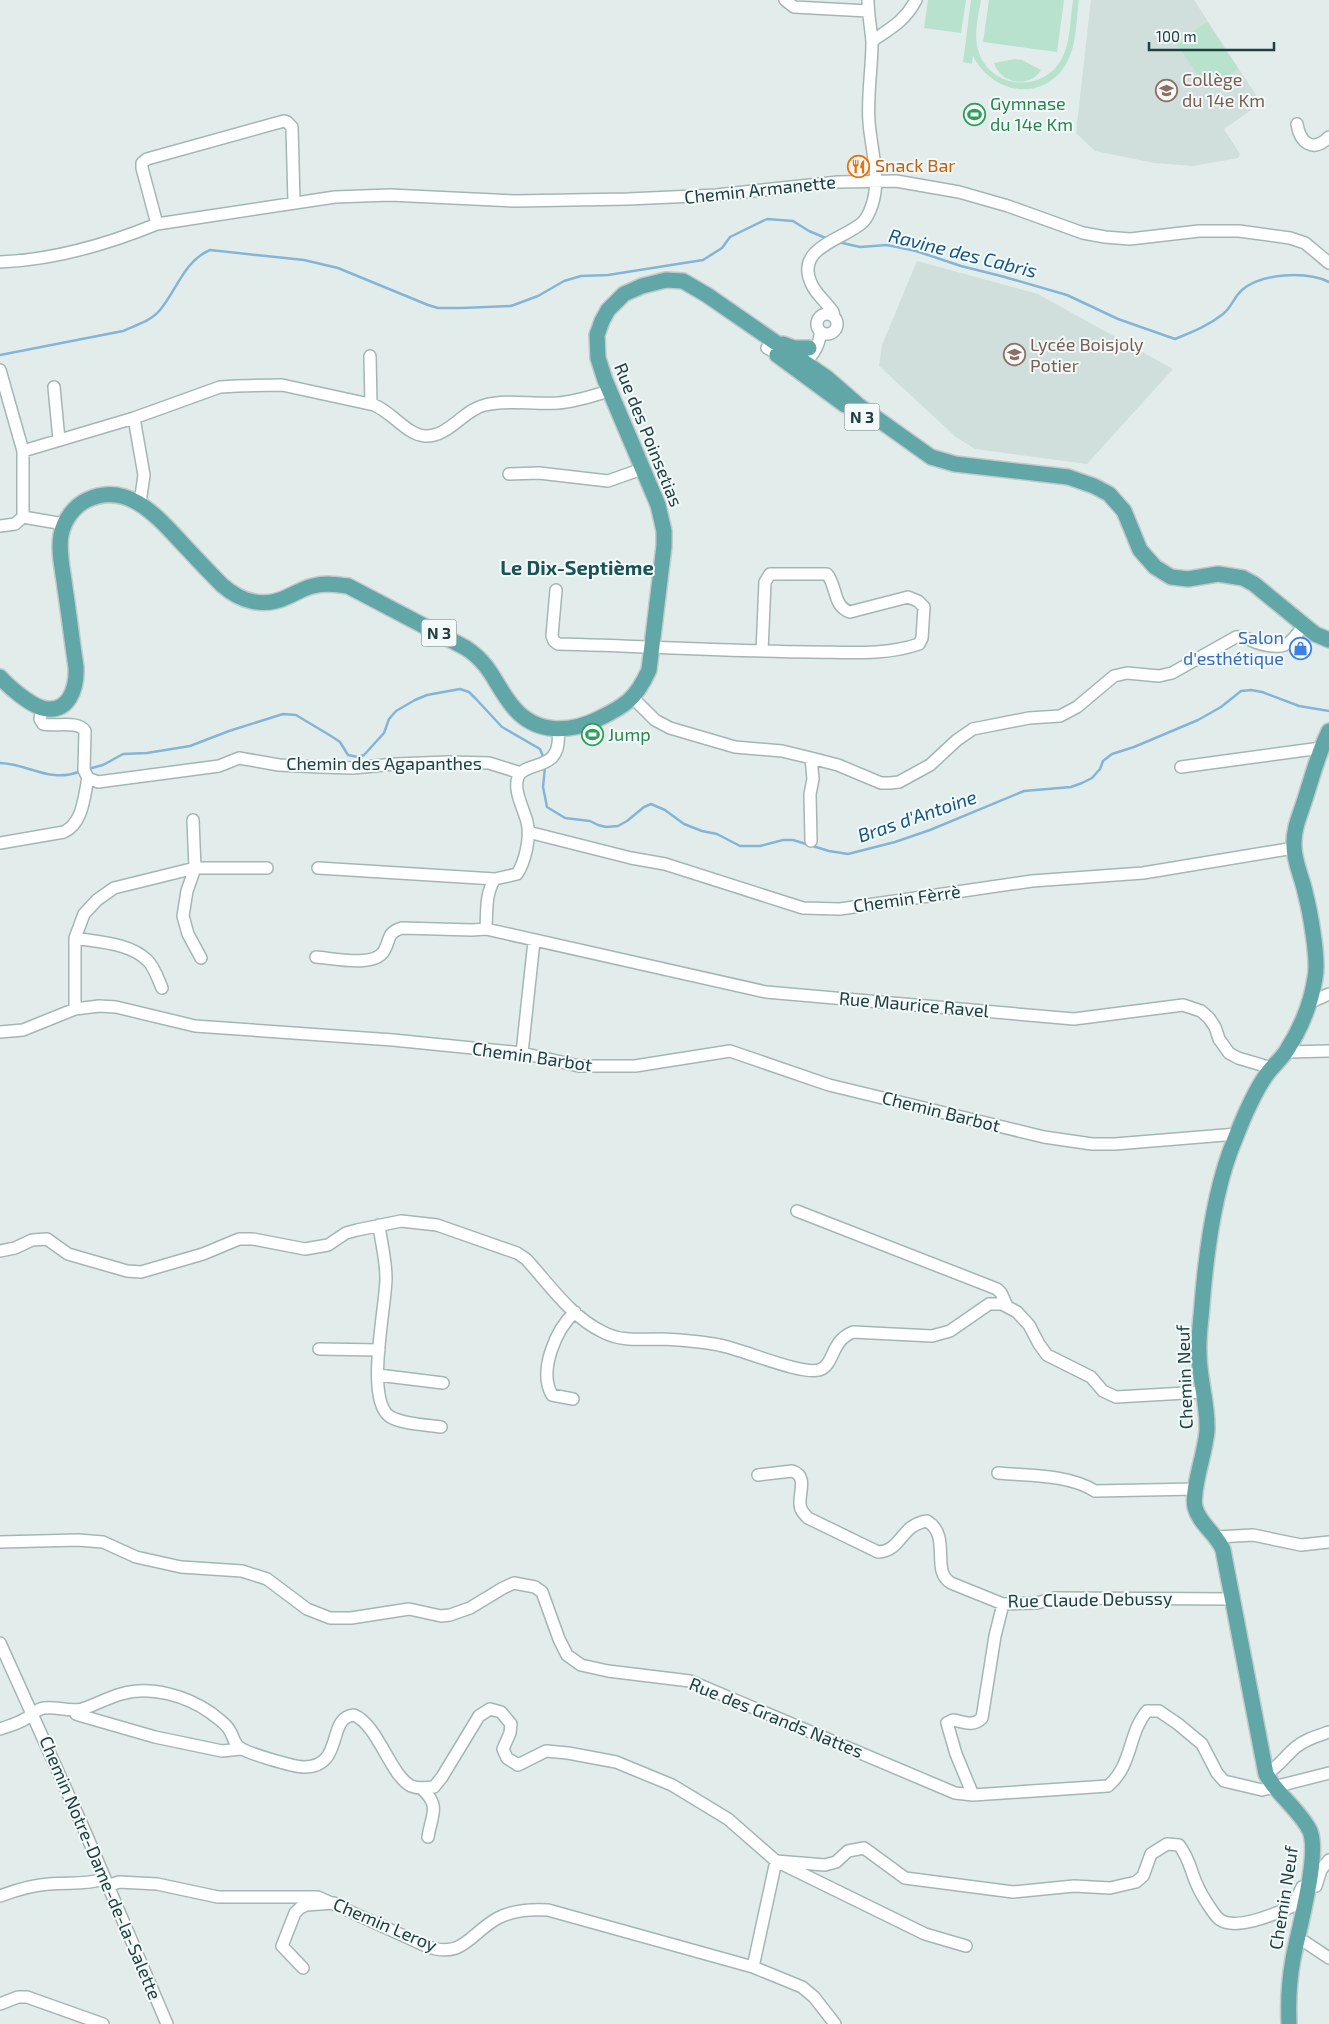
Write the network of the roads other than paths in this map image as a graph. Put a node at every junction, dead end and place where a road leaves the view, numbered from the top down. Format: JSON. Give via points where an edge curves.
{"nodes":[{"id":1,"x":785,"y":0,"type":"edge"},
{"id":2,"x":916,"y":0,"type":"edge"},
{"id":3,"x":868,"y":6,"type":"edge"},
{"id":4,"x":872,"y":41,"type":"junction"},
{"id":5,"x":1297,"y":124,"type":"dead end"},
{"id":6,"x":1329,"y":138,"type":"edge"},
{"id":7,"x":875,"y":180,"type":"junction"},
{"id":8,"x":294,"y":202,"type":"junction"},
{"id":9,"x":157,"y":224,"type":"junction"},
{"id":10,"x":0,"y":262,"type":"edge"},
{"id":11,"x":1329,"y":263,"type":"edge"},
{"id":12,"x":819,"y":296,"type":"junction"},
{"id":13,"x":821,"y":315,"type":"junction"},
{"id":14,"x":834,"y":317,"type":"junction"},
{"id":15,"x":821,"y":334,"type":"junction"},
{"id":16,"x":767,"y":342,"type":"junction"},
{"id":17,"x":370,"y":356,"type":"dead end"},
{"id":18,"x":805,"y":360,"type":"junction"},
{"id":19,"x":0,"y":370,"type":"edge"},
{"id":20,"x":54,"y":388,"type":"dead end"},
{"id":21,"x":609,"y":391,"type":"junction"},
{"id":22,"x":371,"y":404,"type":"junction"},
{"id":23,"x":134,"y":418,"type":"junction"},
{"id":24,"x":59,"y":440,"type":"junction"},
{"id":25,"x":24,"y":450,"type":"junction"},
{"id":26,"x":642,"y":469,"type":"junction"},
{"id":27,"x":509,"y":474,"type":"dead end"},
{"id":28,"x":1094,"y":486,"type":"junction"},
{"id":29,"x":140,"y":503,"type":"junction"},
{"id":30,"x":23,"y":517,"type":"junction"},
{"id":31,"x":64,"y":524,"type":"junction"},
{"id":32,"x":0,"y":526,"type":"edge"},
{"id":33,"x":556,"y":590,"type":"dead end"},
{"id":34,"x":1306,"y":625,"type":"junction"},
{"id":35,"x":1329,"y":634,"type":"edge"},
{"id":36,"x":1329,"y":640,"type":"edge"},
{"id":37,"x":651,"y":646,"type":"junction"},
{"id":38,"x":762,"y":651,"type":"junction"},
{"id":39,"x":0,"y":677,"type":"edge"},
{"id":40,"x":633,"y":698,"type":"junction"},
{"id":41,"x":42,"y":708,"type":"junction"},
{"id":42,"x":558,"y":730,"type":"junction"},
{"id":43,"x":1329,"y":730,"type":"edge"},
{"id":44,"x":1321,"y":748,"type":"junction"},
{"id":45,"x":811,"y":758,"type":"junction"},
{"id":46,"x":1181,"y":767,"type":"dead end"},
{"id":47,"x":521,"y":773,"type":"junction"},
{"id":48,"x":88,"y":778,"type":"junction"},
{"id":49,"x":193,"y":820,"type":"dead end"},
{"id":50,"x":528,"y":832,"type":"junction"},
{"id":51,"x":811,"y":841,"type":"dead end"},
{"id":52,"x":0,"y":842,"type":"edge"},
{"id":53,"x":1294,"y":848,"type":"junction"},
{"id":54,"x":195,"y":868,"type":"junction"},
{"id":55,"x":267,"y":868,"type":"dead end"},
{"id":56,"x":318,"y":868,"type":"dead end"},
{"id":57,"x":495,"y":879,"type":"junction"},
{"id":58,"x":486,"y":929,"type":"junction"},
{"id":59,"x":75,"y":938,"type":"junction"},
{"id":60,"x":534,"y":941,"type":"junction"},
{"id":61,"x":316,"y":957,"type":"dead end"},
{"id":62,"x":201,"y":958,"type":"dead end"},
{"id":63,"x":162,"y":988,"type":"dead end"},
{"id":64,"x":1329,"y":994,"type":"edge"},
{"id":65,"x":1309,"y":1003,"type":"junction"},
{"id":66,"x":75,"y":1009,"type":"junction"},
{"id":67,"x":0,"y":1032,"type":"edge"},
{"id":68,"x":1329,"y":1051,"type":"edge"},
{"id":69,"x":1286,"y":1052,"type":"junction"},
{"id":70,"x":522,"y":1053,"type":"junction"},
{"id":71,"x":1272,"y":1068,"type":"junction"},
{"id":72,"x":1237,"y":1134,"type":"junction"},
{"id":73,"x":797,"y":1211,"type":"dead end"},
{"id":74,"x":379,"y":1225,"type":"junction"},
{"id":75,"x":0,"y":1251,"type":"edge"},
{"id":76,"x":1007,"y":1306,"type":"junction"},
{"id":77,"x":575,"y":1312,"type":"junction"},
{"id":78,"x":319,"y":1349,"type":"dead end"},
{"id":79,"x":379,"y":1350,"type":"junction"},
{"id":80,"x":378,"y":1375,"type":"junction"},
{"id":81,"x":443,"y":1383,"type":"dead end"},
{"id":82,"x":1203,"y":1392,"type":"junction"},
{"id":83,"x":573,"y":1399,"type":"dead end"},
{"id":84,"x":441,"y":1428,"type":"dead end"},
{"id":85,"x":998,"y":1472,"type":"dead end"},
{"id":86,"x":758,"y":1475,"type":"dead end"},
{"id":87,"x":1196,"y":1489,"type":"junction"},
{"id":88,"x":1217,"y":1537,"type":"junction"},
{"id":89,"x":0,"y":1542,"type":"edge"},
{"id":90,"x":1329,"y":1542,"type":"edge"},
{"id":91,"x":1232,"y":1599,"type":"junction"},
{"id":92,"x":1003,"y":1604,"type":"junction"},
{"id":93,"x":0,"y":1643,"type":"edge"},
{"id":94,"x":74,"y":1710,"type":"junction"},
{"id":95,"x":33,"y":1713,"type":"junction"},
{"id":96,"x":0,"y":1729,"type":"edge"},
{"id":97,"x":1329,"y":1732,"type":"edge"},
{"id":98,"x":241,"y":1749,"type":"junction"},
{"id":99,"x":1329,"y":1773,"type":"edge"},
{"id":100,"x":1266,"y":1774,"type":"junction"},
{"id":101,"x":421,"y":1788,"type":"junction"},
{"id":102,"x":1274,"y":1788,"type":"junction"},
{"id":103,"x":973,"y":1795,"type":"junction"},
{"id":104,"x":428,"y":1837,"type":"dead end"},
{"id":105,"x":1329,"y":1860,"type":"edge"},
{"id":106,"x":776,"y":1861,"type":"junction"},
{"id":107,"x":106,"y":1882,"type":"junction"},
{"id":108,"x":1308,"y":1886,"type":"junction"},
{"id":109,"x":0,"y":1896,"type":"edge"},
{"id":110,"x":334,"y":1903,"type":"junction"},
{"id":111,"x":1298,"y":1940,"type":"junction"},
{"id":112,"x":966,"y":1946,"type":"dead end"},
{"id":113,"x":1329,"y":1958,"type":"edge"},
{"id":114,"x":753,"y":1967,"type":"junction"},
{"id":115,"x":303,"y":1968,"type":"dead end"},
{"id":116,"x":0,"y":2004,"type":"edge"},
{"id":117,"x":103,"y":2024,"type":"edge"},
{"id":118,"x":168,"y":2024,"type":"edge"},
{"id":119,"x":834,"y":2024,"type":"edge"},
{"id":120,"x":1289,"y":2024,"type":"edge"}],
"edges":[{"from":1,"to":3,"type":"street","via":[[794,8]]},
{"from":2,"to":4,"type":"street","via":[[909,14]]},
{"from":3,"to":4,"type":"street"},
{"from":4,"to":7,"type":"street","via":[[868,110]]},
{"from":5,"to":6,"type":"street","via":[[1299,134],[1307,143],[1314,146]]},
{"from":7,"to":8,"type":"street","name":"Chemin Armanette","via":[[679,198],[515,201],[390,196]]},
{"from":7,"to":11,"type":"street","name":"Chemin Armanette","via":[[959,192],[1083,233],[1105,237],[1130,239],[1199,231],[1239,231],[1290,238],[1305,244]]},
{"from":7,"to":12,"type":"street","via":[[872,207],[864,221],[820,247],[812,258],[808,275]]},
{"from":8,"to":9,"type":"street","name":"Chemin Armanette"},
{"from":8,"to":9,"type":"street","via":[[292,127],[284,121],[147,158],[142,168]]},
{"from":9,"to":10,"type":"street","name":"Chemin Armanette","via":[[130,235],[56,255]]},
{"from":12,"to":13,"type":"street"},
{"from":12,"to":14,"type":"street"},
{"from":13,"to":14,"type":"street"},
{"from":13,"to":15,"type":"street","via":[[817,324]]},
{"from":14,"to":15,"type":"street","via":[[836,328]]},
{"from":15,"to":18,"type":"street"},
{"from":16,"to":18,"type":"main road","name":"Rue des Poinsetias","number":"N 3"},
{"from":16,"to":18,"type":"main road","via":[[794,348]]},
{"from":16,"to":21,"type":"main road","name":"Rue des Poinsetias","number":"N 3","via":[[683,281],[666,280],[642,286],[624,294],[608,310],[597,334],[598,358]]},
{"from":17,"to":22,"type":"street"},
{"from":18,"to":28,"type":"main road","name":"Rue des Poinsetias","number":"N 3","via":[[818,363],[827,378],[858,405],[932,457],[955,464],[1068,477]]},
{"from":18,"to":28,"type":"main road","name":"Rue des Poinsetias","number":"N 3","via":[[923,460],[956,472]]},
{"from":19,"to":25,"type":"street"},
{"from":20,"to":24,"type":"street"},
{"from":21,"to":22,"type":"street","via":[[558,403],[486,404],[467,413],[444,431],[425,436],[415,433],[387,411]]},
{"from":21,"to":26,"type":"main road","name":"Rue des Poinsetias","number":"N 3"},
{"from":22,"to":23,"type":"street","via":[[282,385],[220,387]]},
{"from":23,"to":24,"type":"street"},
{"from":23,"to":29,"type":"street","via":[[144,475]]},
{"from":24,"to":25,"type":"street"},
{"from":25,"to":30,"type":"street"},
{"from":26,"to":27,"type":"street","via":[[608,481],[539,473]]},
{"from":26,"to":37,"type":"main road","name":"Rue des Poinsetias","number":"N 3","via":[[658,505],[664,531]]},
{"from":28,"to":34,"type":"main road","name":"Rue des Poinsetias","number":"N 3","via":[[1109,494],[1124,511],[1140,550],[1155,567],[1172,577],[1188,579],[1218,574],[1243,578]]},
{"from":29,"to":31,"type":"main road","name":"Rue des Poinsetias","number":"N 3","via":[[116,494],[98,495],[76,507]]},
{"from":29,"to":42,"type":"main road","name":"Rue des Poinsetias","number":"N 3","via":[[160,519],[232,594],[258,603],[285,598],[310,586],[329,583],[348,586],[480,657],[523,717],[538,726]]},
{"from":30,"to":31,"type":"street"},
{"from":30,"to":32,"type":"street","via":[[15,524]]},
{"from":31,"to":41,"type":"main road","via":[[60,544],[76,681],[68,700],[53,708]]},
{"from":33,"to":37,"type":"street","via":[[552,636],[558,644]]},
{"from":34,"to":35,"type":"main road","name":"Rue des Poinsetias","number":"N 3"},
{"from":34,"to":36,"type":"main road","name":"Rue des Poinsetias","number":"N 3","via":[[1315,634]]},
{"from":34,"to":45,"type":"street","via":[[1291,643],[1284,646],[1236,637],[1172,673],[1114,676],[1077,707],[1060,716],[1029,718],[973,729],[930,765],[899,782],[881,783]]},
{"from":37,"to":38,"type":"street"},
{"from":37,"to":40,"type":"main road","name":"Rue des Poinsetias","number":"N 3","via":[[649,670]]},
{"from":38,"to":38,"type":"street","via":[[765,582],[770,574],[827,574],[832,579],[840,606],[850,612],[908,596],[924,607],[922,638],[919,644],[905,649],[879,652]]},
{"from":39,"to":41,"type":"main road"},
{"from":40,"to":42,"type":"main road","name":"Rue des Poinsetias","number":"N 3","via":[[594,720]]},
{"from":40,"to":45,"type":"street","via":[[655,720],[670,728],[735,747],[782,751]]},
{"from":41,"to":48,"type":"street","via":[[40,719],[43,724],[81,725],[85,731],[84,770]]},
{"from":42,"to":47,"type":"street","via":[[558,748],[553,756],[542,765]]},
{"from":43,"to":44,"type":"main road","name":"Chemin Neuf"},
{"from":44,"to":46,"type":"street"},
{"from":44,"to":53,"type":"main road","name":"Chemin Neuf","via":[[1294,830]]},
{"from":45,"to":51,"type":"street"},
{"from":47,"to":48,"type":"street","name":"Chemin des Agapanthes","via":[[489,763],[353,768],[279,765],[238,758],[219,766],[165,774],[98,782]]},
{"from":47,"to":50,"type":"street","via":[[517,787]]},
{"from":48,"to":52,"type":"street","via":[[78,819],[70,829]]},
{"from":49,"to":54,"type":"street"},
{"from":50,"to":53,"type":"street","name":"Chemin Fèrrè","via":[[665,864],[815,910],[1032,881],[1143,873]]},
{"from":50,"to":57,"type":"street","via":[[522,867],[517,874]]},
{"from":53,"to":65,"type":"main road","name":"Chemin Neuf","via":[[1305,892],[1317,971]]},
{"from":54,"to":55,"type":"street"},
{"from":54,"to":59,"type":"street","via":[[114,888],[84,914]]},
{"from":54,"to":62,"type":"street","via":[[186,891],[183,916]]},
{"from":56,"to":57,"type":"street"},
{"from":57,"to":58,"type":"street","via":[[489,891]]},
{"from":58,"to":60,"type":"street","name":"Rue Maurice Ravel"},
{"from":58,"to":61,"type":"street","name":"Rue Maurice Ravel","via":[[402,928],[393,931],[377,957],[364,961]]},
{"from":59,"to":63,"type":"street","via":[[116,945],[148,960]]},
{"from":59,"to":66,"type":"street"},
{"from":60,"to":70,"type":"street"},
{"from":60,"to":71,"type":"street","name":"Rue Maurice Ravel","via":[[766,992],[1074,1019],[1184,1005],[1201,1011],[1209,1018],[1218,1039],[1229,1053]]},
{"from":64,"to":65,"type":"street"},
{"from":65,"to":69,"type":"main road","name":"Chemin Neuf"},
{"from":66,"to":67,"type":"street","name":"Chemin Barbot","via":[[22,1030]]},
{"from":66,"to":70,"type":"street","name":"Chemin Barbot","via":[[116,1007],[195,1026]]},
{"from":68,"to":69,"type":"street"},
{"from":69,"to":71,"type":"main road","name":"Chemin Neuf"},
{"from":70,"to":72,"type":"street","name":"Chemin Barbot","via":[[579,1066],[635,1066],[730,1051],[829,1085],[1044,1137],[1092,1144]]},
{"from":71,"to":72,"type":"main road","name":"Chemin Neuf","via":[[1264,1077]]},
{"from":72,"to":82,"type":"main road","name":"Chemin Neuf","via":[[1218,1199],[1207,1259],[1199,1341]]},
{"from":73,"to":76,"type":"street","via":[[998,1289]]},
{"from":74,"to":75,"type":"street","via":[[346,1234],[320,1247],[305,1249],[239,1239],[203,1254],[141,1272],[68,1254],[48,1239],[32,1240]]},
{"from":74,"to":77,"type":"street","via":[[401,1221],[437,1225],[517,1253]]},
{"from":74,"to":79,"type":"street","via":[[386,1277]]},
{"from":76,"to":77,"type":"street","via":[[988,1304],[950,1331],[932,1336],[853,1332],[837,1343],[821,1370],[812,1371],[720,1345],[688,1340],[613,1337]]},
{"from":76,"to":82,"type":"street","via":[[1029,1325],[1047,1354],[1091,1377],[1108,1395]]},
{"from":77,"to":83,"type":"street","via":[[556,1336],[547,1381],[552,1394]]},
{"from":78,"to":79,"type":"street"},
{"from":79,"to":80,"type":"street"},
{"from":80,"to":81,"type":"street"},
{"from":80,"to":84,"type":"street","via":[[381,1404],[390,1416],[396,1420]]},
{"from":82,"to":87,"type":"main road","name":"Chemin Neuf","via":[[1206,1431]]},
{"from":85,"to":87,"type":"street","via":[[1083,1483],[1095,1491]]},
{"from":86,"to":92,"type":"street","name":"Rue Claude Debussy","via":[[796,1472],[802,1483],[801,1509],[808,1518],[878,1552],[890,1549],[910,1527],[927,1521],[937,1529],[945,1579]]},
{"from":87,"to":88,"type":"main road","name":"Chemin Neuf","via":[[1194,1503],[1199,1518]]},
{"from":88,"to":90,"type":"street","via":[[1253,1535],[1301,1545]]},
{"from":88,"to":91,"type":"main road","name":"Chemin Neuf","via":[[1223,1550]]},
{"from":89,"to":103,"type":"street","name":"Rue des Grands Nattes","via":[[103,1542],[136,1557],[163,1563],[242,1571],[267,1579],[306,1610],[330,1618],[350,1618],[408,1608],[440,1616],[450,1615],[470,1608],[514,1583],[535,1587],[542,1592],[567,1655],[581,1665],[690,1681],[955,1793]]},
{"from":91,"to":92,"type":"street","name":"Rue Claude Debussy","via":[[1055,1598],[1037,1603]]},
{"from":91,"to":100,"type":"main road","name":"Chemin Neuf"},
{"from":92,"to":103,"type":"street","via":[[982,1718],[970,1724],[953,1720],[947,1723]]},
{"from":93,"to":95,"type":"street","name":"Chemin Notre-Dame-de-la-Salette"},
{"from":94,"to":95,"type":"street","via":[[43,1708]]},
{"from":94,"to":98,"type":"street","via":[[76,1714],[155,1738],[222,1751]]},
{"from":94,"to":98,"type":"street","via":[[123,1693],[178,1696],[209,1712],[229,1728]]},
{"from":95,"to":96,"type":"street","name":"Chemin Notre-Dame-de-la-Salette"},
{"from":95,"to":107,"type":"street","name":"Chemin Notre-Dame-de-la-Salette"},
{"from":97,"to":100,"type":"street","via":[[1307,1739]]},
{"from":98,"to":101,"type":"street","via":[[293,1766],[309,1766],[328,1756],[339,1724],[346,1717],[354,1716],[367,1726],[401,1777],[410,1785]]},
{"from":99,"to":102,"type":"street","name":"Rue des Grands Nattes"},
{"from":100,"to":102,"type":"main road","name":"Chemin Neuf"},
{"from":101,"to":104,"type":"street","via":[[434,1803]]},
{"from":101,"to":106,"type":"street","via":[[434,1787],[442,1778],[479,1716],[490,1709],[501,1712],[511,1724],[503,1749],[507,1758],[518,1765],[546,1751],[616,1762],[672,1784],[728,1819]]},
{"from":102,"to":103,"type":"street","name":"Rue des Grands Nattes","via":[[1262,1790],[1224,1781],[1202,1744],[1160,1711],[1147,1711],[1141,1718],[1118,1777],[1108,1786]]},
{"from":102,"to":108,"type":"main road","name":"Chemin Neuf","via":[[1309,1830],[1313,1844]]},
{"from":105,"to":108,"type":"street","via":[[1321,1870],[1316,1886]]},
{"from":106,"to":108,"type":"street","via":[[825,1864],[836,1862],[848,1851],[864,1848],[905,1878],[1013,1892],[1074,1886],[1110,1888],[1136,1882],[1143,1876],[1151,1854],[1167,1844],[1179,1846],[1188,1856],[1198,1887],[1219,1919],[1228,1923],[1250,1922],[1287,1909],[1293,1906],[1302,1887]]},
{"from":106,"to":112,"type":"street","via":[[926,1934]]},
{"from":106,"to":114,"type":"street"},
{"from":107,"to":109,"type":"street","name":"Chemin Leroy","via":[[48,1884]]},
{"from":107,"to":110,"type":"street","name":"Chemin Leroy","via":[[158,1884],[218,1898],[313,1896]]},
{"from":107,"to":118,"type":"street","name":"Chemin Notre-Dame-de-la-Salette"},
{"from":108,"to":111,"type":"main road","name":"Chemin Neuf"},
{"from":110,"to":114,"type":"street","name":"Chemin Leroy","via":[[426,1946],[443,1950],[463,1945],[503,1916],[522,1910],[538,1910],[583,1919]]},
{"from":110,"to":115,"type":"street","via":[[306,1905],[295,1913],[282,1946]]},
{"from":111,"to":113,"type":"street"},
{"from":111,"to":120,"type":"main road","name":"Chemin Neuf","via":[[1290,1981]]},
{"from":114,"to":119,"type":"street","name":"Chemin Leroy","via":[[802,1987],[814,1997]]},
{"from":116,"to":117,"type":"street","via":[[27,1997]]}]}
